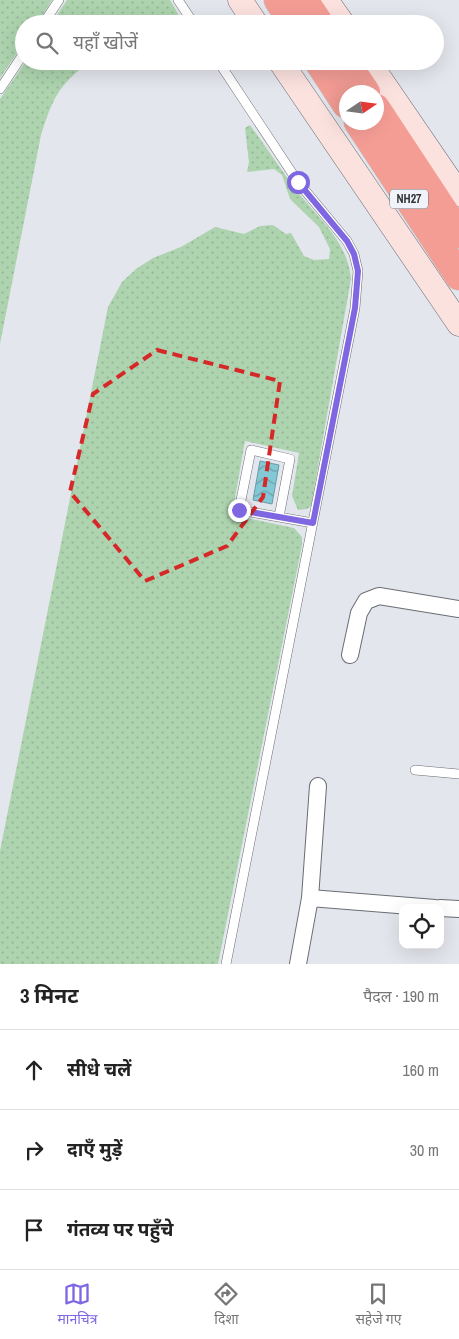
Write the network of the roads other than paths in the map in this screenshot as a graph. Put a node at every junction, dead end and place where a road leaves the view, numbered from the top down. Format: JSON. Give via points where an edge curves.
{"nodes":[{"id":1,"x":59,"y":0,"type":"edge"},
{"id":2,"x":178,"y":0,"type":"edge"},
{"id":3,"x":240,"y":0,"type":"edge"},
{"id":4,"x":278,"y":0,"type":"edge"},
{"id":5,"x":304,"y":0,"type":"edge"},
{"id":6,"x":326,"y":0,"type":"edge"},
{"id":7,"x":49,"y":15,"type":"edge"},
{"id":8,"x":188,"y":15,"type":"edge"},
{"id":9,"x":250,"y":15,"type":"edge"},
{"id":10,"x":288,"y":15,"type":"edge"},
{"id":11,"x":314,"y":15,"type":"edge"},
{"id":12,"x":337,"y":15,"type":"edge"},
{"id":13,"x":15,"y":66,"type":"edge"},
{"id":14,"x":224,"y":70,"type":"edge"},
{"id":15,"x":286,"y":70,"type":"edge"},
{"id":16,"x":324,"y":70,"type":"edge"},
{"id":17,"x":351,"y":70,"type":"edge"},
{"id":18,"x":374,"y":70,"type":"edge"},
{"id":19,"x":361,"y":85,"type":"edge"},
{"id":20,"x":0,"y":89,"type":"edge"},
{"id":21,"x":339,"y":93,"type":"edge"},
{"id":22,"x":384,"y":120,"type":"edge"},
{"id":23,"x":363,"y":130,"type":"edge"},
{"id":24,"x":459,"y":194,"type":"edge"},
{"id":25,"x":459,"y":234,"type":"edge"},
{"id":26,"x":459,"y":276,"type":"edge"},
{"id":27,"x":459,"y":324,"type":"edge"},
{"id":28,"x":279,"y":517,"type":"junction"},
{"id":29,"x":313,"y":523,"type":"junction"},
{"id":30,"x":459,"y":609,"type":"edge"},
{"id":31,"x":350,"y":655,"type":"dead end"},
{"id":32,"x":415,"y":770,"type":"dead end"},
{"id":33,"x":459,"y":774,"type":"edge"},
{"id":34,"x":318,"y":786,"type":"dead end"},
{"id":35,"x":310,"y":898,"type":"junction"},
{"id":36,"x":399,"y":905,"type":"edge"},
{"id":37,"x":444,"y":908,"type":"edge"},
{"id":38,"x":459,"y":910,"type":"edge"},
{"id":39,"x":226,"y":964,"type":"edge"},
{"id":40,"x":298,"y":964,"type":"edge"}],
"edges":[{"from":1,"to":7,"type":"lane"},
{"from":2,"to":8,"type":"lane"},
{"from":3,"to":9,"type":"street"},
{"from":4,"to":10,"type":"highway"},
{"from":5,"to":11,"type":"highway"},
{"from":6,"to":12,"type":"street"},
{"from":13,"to":20,"type":"lane"},
{"from":14,"to":29,"type":"lane","via":[[298,182],[347,241],[358,271],[355,308]]},
{"from":15,"to":27,"type":"street"},
{"from":16,"to":21,"type":"highway"},
{"from":17,"to":19,"type":"highway"},
{"from":18,"to":24,"type":"street"},
{"from":22,"to":25,"type":"highway","number":"NH27"},
{"from":23,"to":26,"type":"highway","number":"NH27"},
{"from":28,"to":28,"type":"lane","via":[[239,510],[250,450],[290,459]]},
{"from":28,"to":29,"type":"lane"},
{"from":29,"to":39,"type":"lane"},
{"from":30,"to":31,"type":"street","via":[[379,596],[366,601]]},
{"from":32,"to":33,"type":"lane"},
{"from":34,"to":35,"type":"street"},
{"from":35,"to":36,"type":"street"},
{"from":35,"to":40,"type":"street"},
{"from":37,"to":38,"type":"street"}]}
